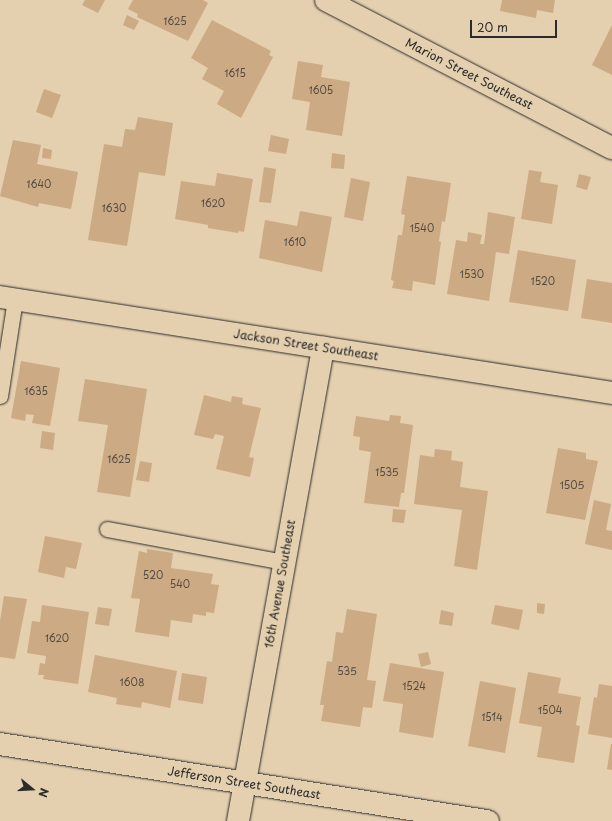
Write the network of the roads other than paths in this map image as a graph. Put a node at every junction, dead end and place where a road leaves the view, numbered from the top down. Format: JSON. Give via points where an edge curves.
{"nodes":[{"id":1,"x":326,"y":0,"type":"edge"},
{"id":2,"x":612,"y":148,"type":"edge"},
{"id":3,"x":8,"y":298,"type":"edge"},
{"id":4,"x":323,"y":348,"type":"junction"},
{"id":5,"x":612,"y":393,"type":"edge"},
{"id":6,"x":0,"y":396,"type":"edge"},
{"id":7,"x":107,"y":528,"type":"dead end"},
{"id":8,"x":284,"y":562,"type":"junction"},
{"id":9,"x":0,"y":744,"type":"edge"},
{"id":10,"x":243,"y":782,"type":"junction"},
{"id":11,"x":238,"y":821,"type":"edge"},
{"id":12,"x":488,"y":821,"type":"edge"}],
"edges":[{"from":1,"to":2,"type":"street","name":"Marion Street Southeast"},
{"from":3,"to":4,"type":"street","name":"Jackson Street Southeast"},
{"from":3,"to":6,"type":"lane"},
{"from":4,"to":5,"type":"street","name":"Jackson Street Southeast"},
{"from":4,"to":8,"type":"street","name":"16th Avenue Southeast"},
{"from":7,"to":8,"type":"lane"},
{"from":8,"to":10,"type":"street","name":"16th Avenue Southeast"},
{"from":9,"to":10,"type":"street","name":"Jefferson Street Southeast"},
{"from":10,"to":11,"type":"street","name":"16th Avenue Southeast"},
{"from":10,"to":12,"type":"street","name":"Jefferson Street Southeast"}]}
